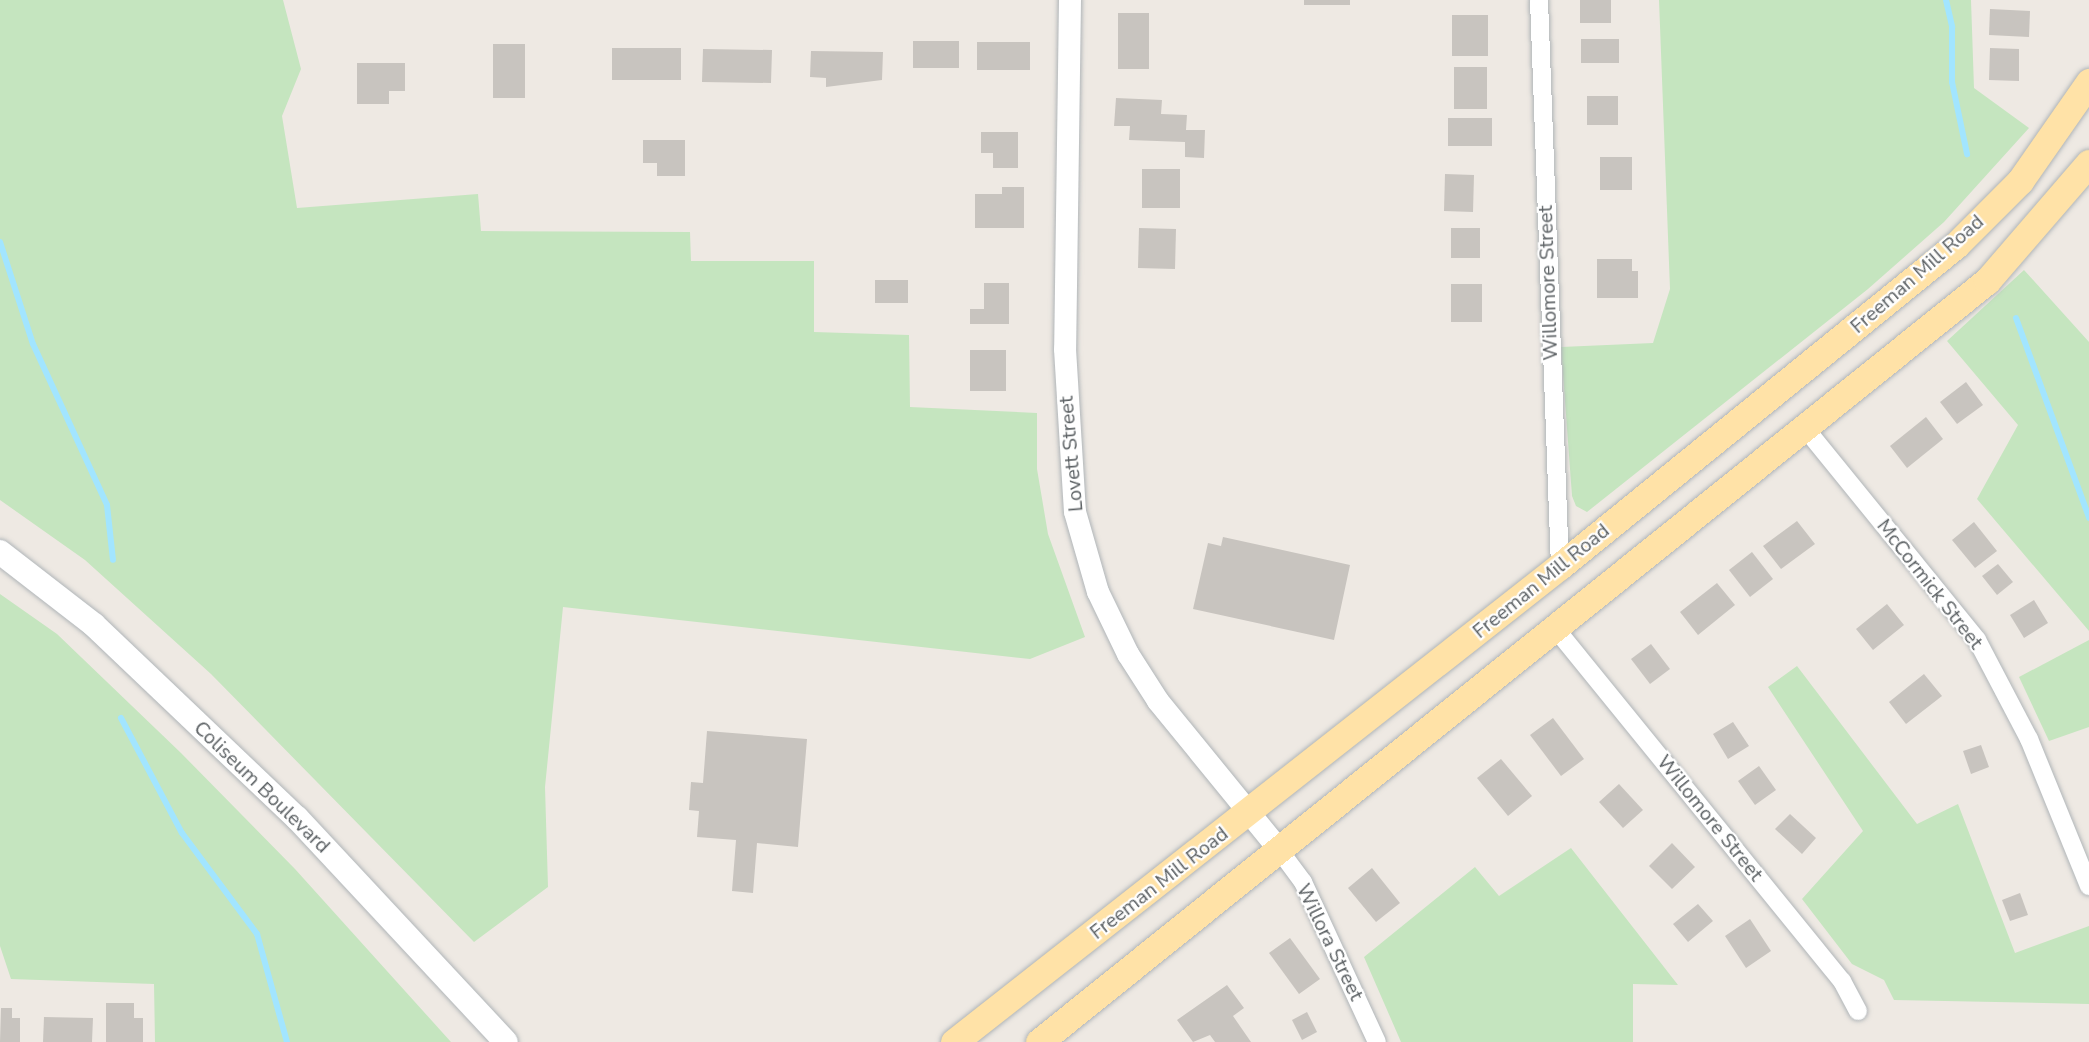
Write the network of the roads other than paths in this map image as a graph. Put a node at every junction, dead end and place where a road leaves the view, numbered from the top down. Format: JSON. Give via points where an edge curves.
{"nodes":[{"id":1,"x":1070,"y":0,"type":"edge"},
{"id":2,"x":1539,"y":0,"type":"edge"},
{"id":3,"x":2089,"y":82,"type":"edge"},
{"id":4,"x":2089,"y":163,"type":"edge"},
{"id":5,"x":1805,"y":428,"type":"junction"},
{"id":6,"x":0,"y":552,"type":"edge"},
{"id":7,"x":1560,"y":566,"type":"junction"},
{"id":8,"x":1555,"y":628,"type":"junction"},
{"id":9,"x":1248,"y":814,"type":"junction"},
{"id":10,"x":1276,"y":847,"type":"junction"},
{"id":11,"x":2089,"y":886,"type":"edge"},
{"id":12,"x":1858,"y":1011,"type":"dead end"},
{"id":13,"x":506,"y":1042,"type":"edge"},
{"id":14,"x":954,"y":1042,"type":"edge"},
{"id":15,"x":1039,"y":1042,"type":"edge"},
{"id":16,"x":1377,"y":1042,"type":"edge"}],
"edges":[{"from":1,"to":9,"type":"street","name":"Lovett Street","via":[[1065,382],[1075,512],[1098,592],[1128,654]]},
{"from":2,"to":7,"type":"street","name":"Willomore Street"},
{"from":3,"to":7,"type":"main road","name":"Freeman Mill Road","via":[[2020,180],[1956,245]]},
{"from":4,"to":5,"type":"main road","via":[[1987,281]]},
{"from":5,"to":8,"type":"main road"},
{"from":5,"to":11,"type":"street","name":"McCormick Street","via":[[1977,640],[2029,740]]},
{"from":6,"to":13,"type":"main road","name":"Coliseum Boulevard","via":[[94,625],[297,818]]},
{"from":7,"to":9,"type":"main road","name":"Freeman Mill Road"},
{"from":8,"to":10,"type":"main road"},
{"from":8,"to":12,"type":"street","name":"Willomore Street","via":[[1842,981]]},
{"from":9,"to":10,"type":"street","name":"Lovett Street"},
{"from":9,"to":14,"type":"main road","name":"Freeman Mill Road"},
{"from":10,"to":15,"type":"main road"},
{"from":10,"to":16,"type":"street","name":"Willora Street","via":[[1303,882]]}]}
